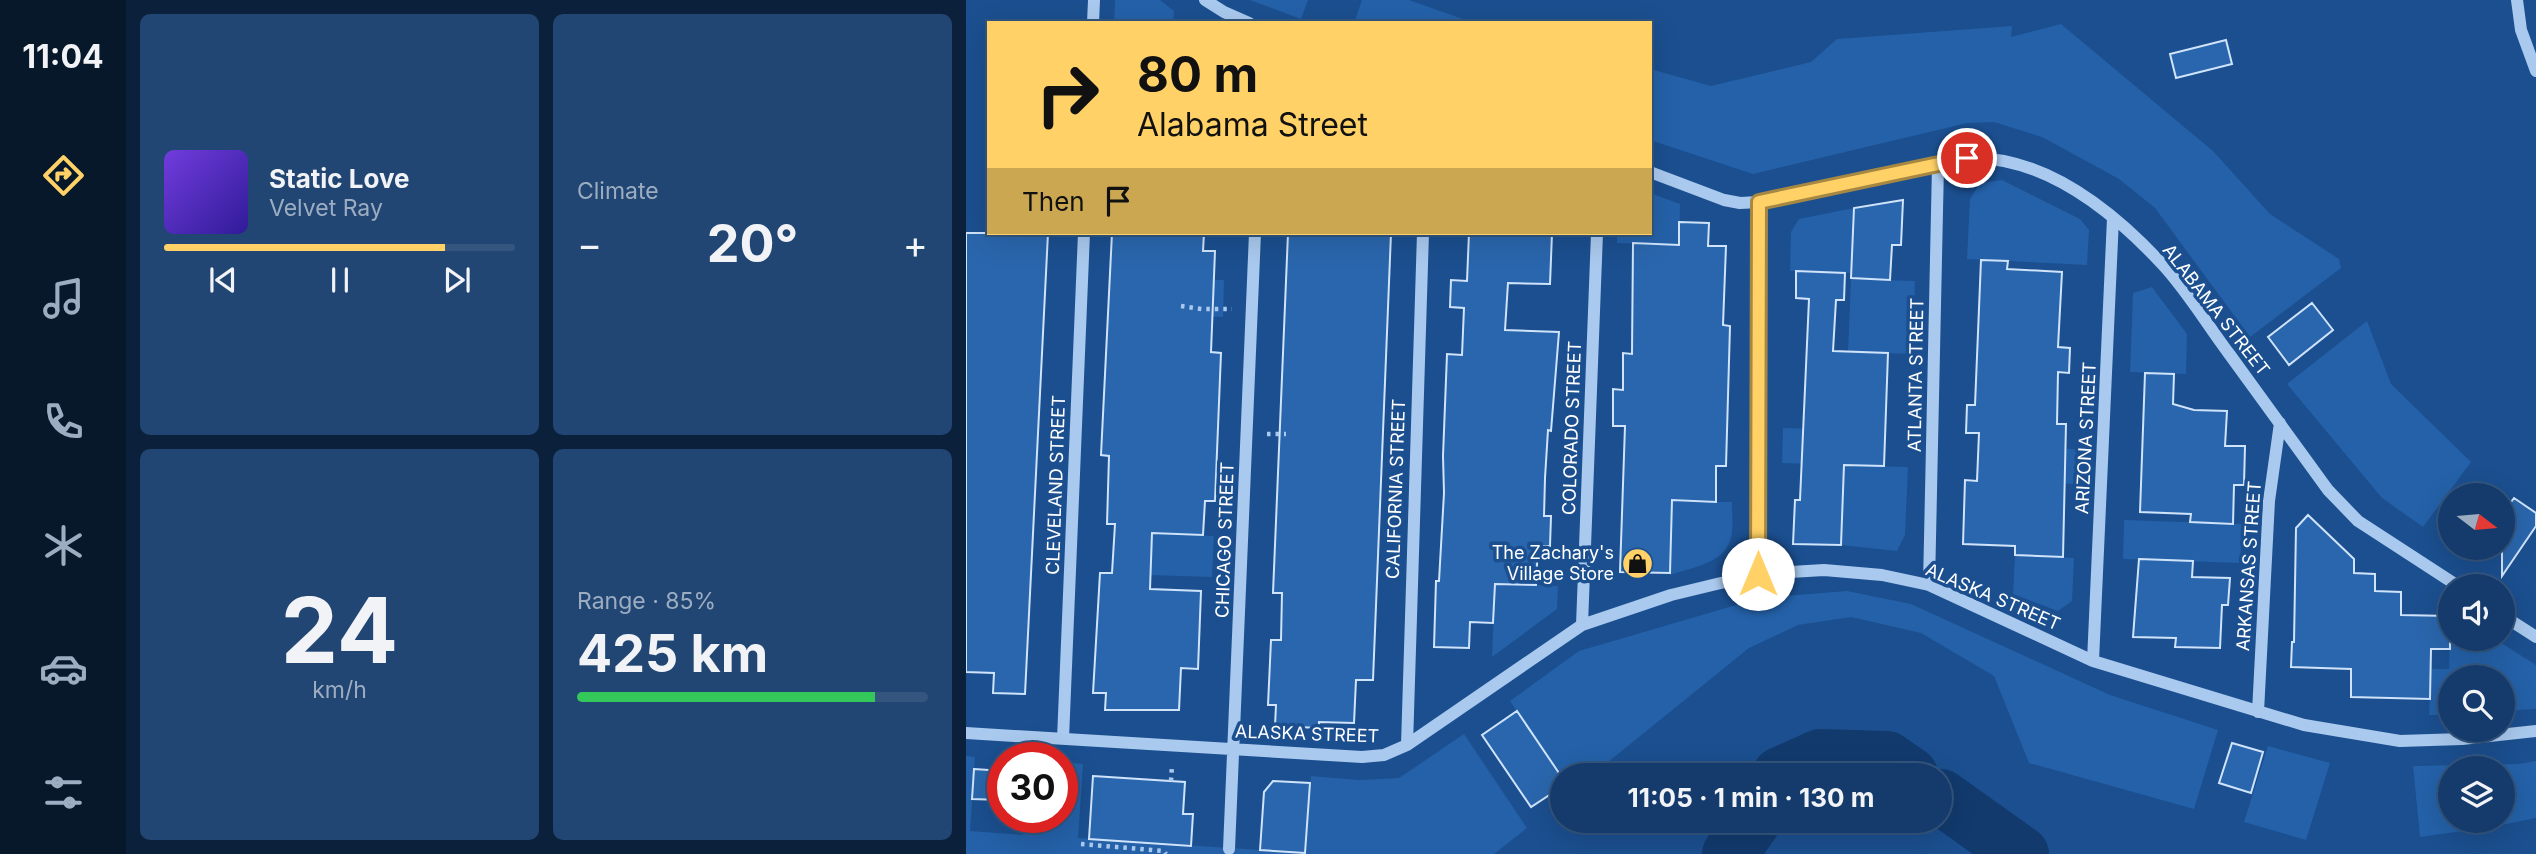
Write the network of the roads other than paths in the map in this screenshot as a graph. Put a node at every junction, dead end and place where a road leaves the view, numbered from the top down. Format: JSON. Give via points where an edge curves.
{"nodes":[{"id":1,"x":1094,"y":0,"type":"edge"},
{"id":2,"x":1205,"y":0,"type":"edge"},
{"id":3,"x":2516,"y":0,"type":"edge"},
{"id":4,"x":1093,"y":21,"type":"edge"},
{"id":5,"x":1244,"y":21,"type":"edge"},
{"id":6,"x":2536,"y":71,"type":"edge"},
{"id":7,"x":1938,"y":165,"type":"junction"},
{"id":8,"x":1652,"y":173,"type":"edge"},
{"id":9,"x":1759,"y":202,"type":"junction"},
{"id":10,"x":2113,"y":218,"type":"junction"},
{"id":11,"x":1084,"y":235,"type":"edge"},
{"id":12,"x":1255,"y":235,"type":"edge"},
{"id":13,"x":1423,"y":235,"type":"edge"},
{"id":14,"x":1597,"y":235,"type":"edge"},
{"id":15,"x":2280,"y":423,"type":"junction"},
{"id":16,"x":1758,"y":574,"type":"junction"},
{"id":17,"x":2440,"y":574,"type":"edge"},
{"id":18,"x":1929,"y":585,"type":"junction"},
{"id":19,"x":2515,"y":623,"type":"edge"},
{"id":20,"x":1582,"y":625,"type":"junction"},
{"id":21,"x":2536,"y":637,"type":"edge"},
{"id":22,"x":2094,"y":661,"type":"junction"},
{"id":23,"x":2258,"y":712,"type":"junction"},
{"id":24,"x":2536,"y":731,"type":"edge"},
{"id":25,"x":966,"y":733,"type":"edge"},
{"id":26,"x":1063,"y":739,"type":"junction"},
{"id":27,"x":1407,"y":746,"type":"junction"},
{"id":28,"x":1233,"y":749,"type":"junction"},
{"id":29,"x":1229,"y":849,"type":"dead end"}],
"edges":[{"from":1,"to":4,"type":"street"},
{"from":2,"to":5,"type":"street"},
{"from":3,"to":6,"type":"street"},
{"from":7,"to":9,"type":"street","name":"ALABAMA STREET"},
{"from":7,"to":10,"type":"street","name":"ALABAMA STREET","via":[[1967,158],[2003,160],[2046,175],[2089,198]]},
{"from":7,"to":18,"type":"street","name":"ATLANTA STREET"},
{"from":8,"to":9,"type":"street","name":"ALABAMA STREET","via":[[1724,200]]},
{"from":9,"to":16,"type":"street"},
{"from":10,"to":15,"type":"street","name":"ALABAMA STREET","via":[[2164,266]]},
{"from":10,"to":22,"type":"street","name":"ARIZONA STREET"},
{"from":11,"to":26,"type":"street","name":"CLEVELAND STREET"},
{"from":12,"to":28,"type":"street","name":"CHICAGO STREET"},
{"from":13,"to":27,"type":"street","name":"CALIFORNIA STREET"},
{"from":14,"to":20,"type":"street","name":"COLORADO STREET"},
{"from":15,"to":17,"type":"street","name":"ALABAMA STREET","via":[[2328,490],[2358,521]]},
{"from":15,"to":23,"type":"street","name":"ARKANSAS STREET","via":[[2269,501]]},
{"from":16,"to":18,"type":"street","name":"ALASKA STREET","via":[[1858,572]]},
{"from":16,"to":20,"type":"street","name":"ALASKA STREET","via":[[1671,595]]},
{"from":18,"to":22,"type":"street","name":"ALASKA STREET"},
{"from":19,"to":21,"type":"street"},
{"from":20,"to":27,"type":"street","name":"ALASKA STREET"},
{"from":22,"to":23,"type":"street","name":"ALASKA STREET"},
{"from":23,"to":24,"type":"street","name":"ALASKA STREET","via":[[2316,728],[2400,741]]},
{"from":25,"to":26,"type":"street","name":"ALASKA STREET"},
{"from":26,"to":28,"type":"street","name":"ALASKA STREET"},
{"from":27,"to":28,"type":"street","name":"ALASKA STREET","via":[[1362,757]]},
{"from":28,"to":29,"type":"street","name":"CHICAGO STREET"}]}
